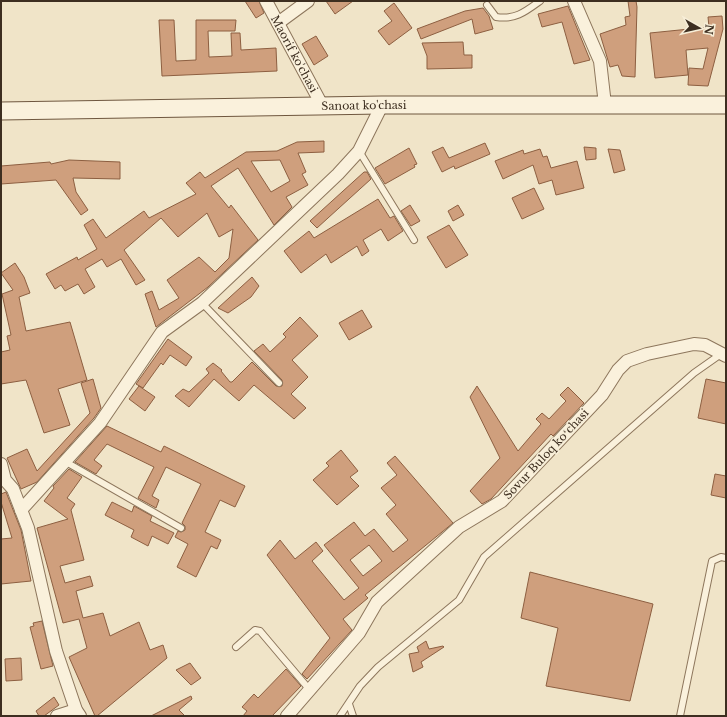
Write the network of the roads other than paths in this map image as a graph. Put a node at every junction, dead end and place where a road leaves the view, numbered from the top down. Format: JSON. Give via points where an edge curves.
{"nodes":[{"id":1,"x":266,"y":1,"type":"edge"},
{"id":2,"x":308,"y":1,"type":"edge"},
{"id":3,"x":540,"y":1,"type":"edge"},
{"id":4,"x":574,"y":1,"type":"edge"},
{"id":5,"x":487,"y":4,"type":"dead end"},
{"id":6,"x":278,"y":23,"type":"junction"},
{"id":7,"x":382,"y":105,"type":"junction"},
{"id":8,"x":605,"y":105,"type":"junction"},
{"id":9,"x":726,"y":105,"type":"edge"},
{"id":10,"x":323,"y":107,"type":"junction"},
{"id":11,"x":1,"y":111,"type":"edge"},
{"id":12,"x":359,"y":151,"type":"junction"},
{"id":13,"x":414,"y":240,"type":"dead end"},
{"id":14,"x":202,"y":303,"type":"junction"},
{"id":15,"x":724,"y":355,"type":"edge"},
{"id":16,"x":279,"y":383,"type":"dead end"},
{"id":17,"x":66,"y":462,"type":"junction"},
{"id":18,"x":1,"y":464,"type":"edge"},
{"id":19,"x":21,"y":510,"type":"junction"},
{"id":20,"x":181,"y":528,"type":"dead end"},
{"id":21,"x":726,"y":558,"type":"edge"},
{"id":22,"x":236,"y":647,"type":"dead end"},
{"id":23,"x":309,"y":689,"type":"junction"},
{"id":24,"x":349,"y":704,"type":"junction"},
{"id":25,"x":78,"y":713,"type":"edge"},
{"id":26,"x":57,"y":716,"type":"edge"},
{"id":27,"x":287,"y":716,"type":"edge"},
{"id":28,"x":340,"y":716,"type":"edge"},
{"id":29,"x":353,"y":716,"type":"edge"},
{"id":30,"x":680,"y":716,"type":"edge"}],
"edges":[{"from":1,"to":6,"type":"street","name":"Maorif ko'chasi"},
{"from":2,"to":6,"type":"street"},
{"from":3,"to":5,"type":"lane","via":[[527,11],[509,19],[496,17]]},
{"from":4,"to":8,"type":"street","via":[[600,61]]},
{"from":6,"to":10,"type":"street","name":"Maorif ko'chasi"},
{"from":7,"to":8,"type":"main road","name":"Sanoat ko'chasi"},
{"from":7,"to":10,"type":"main road","name":"Sanoat ko'chasi"},
{"from":7,"to":12,"type":"street"},
{"from":8,"to":9,"type":"main road","name":"Sanoat ko'chasi"},
{"from":10,"to":11,"type":"main road","name":"Sanoat ko'chasi"},
{"from":12,"to":13,"type":"lane"},
{"from":12,"to":14,"type":"street"},
{"from":14,"to":16,"type":"lane"},
{"from":14,"to":17,"type":"street","via":[[162,332],[100,423]]},
{"from":15,"to":23,"type":"street","name":"Sovur Buloq koʻchasi","via":[[705,345],[694,344],[627,361],[602,395],[502,501],[459,527],[377,602],[359,634]]},
{"from":15,"to":24,"type":"lane","via":[[694,373],[484,557],[459,600],[378,666],[360,686]]},
{"from":17,"to":19,"type":"street"},
{"from":17,"to":20,"type":"lane"},
{"from":18,"to":19,"type":"street","via":[[5,480],[13,489]]},
{"from":19,"to":25,"type":"street","via":[[28,528],[56,651]]},
{"from":21,"to":30,"type":"lane","via":[[721,557],[712,561]]},
{"from":22,"to":23,"type":"lane","via":[[255,630],[260,631]]},
{"from":23,"to":27,"type":"street","name":"Sovur Buloq koʻchasi"},
{"from":24,"to":28,"type":"lane"},
{"from":24,"to":29,"type":"lane"},
{"from":25,"to":26,"type":"street"}]}
